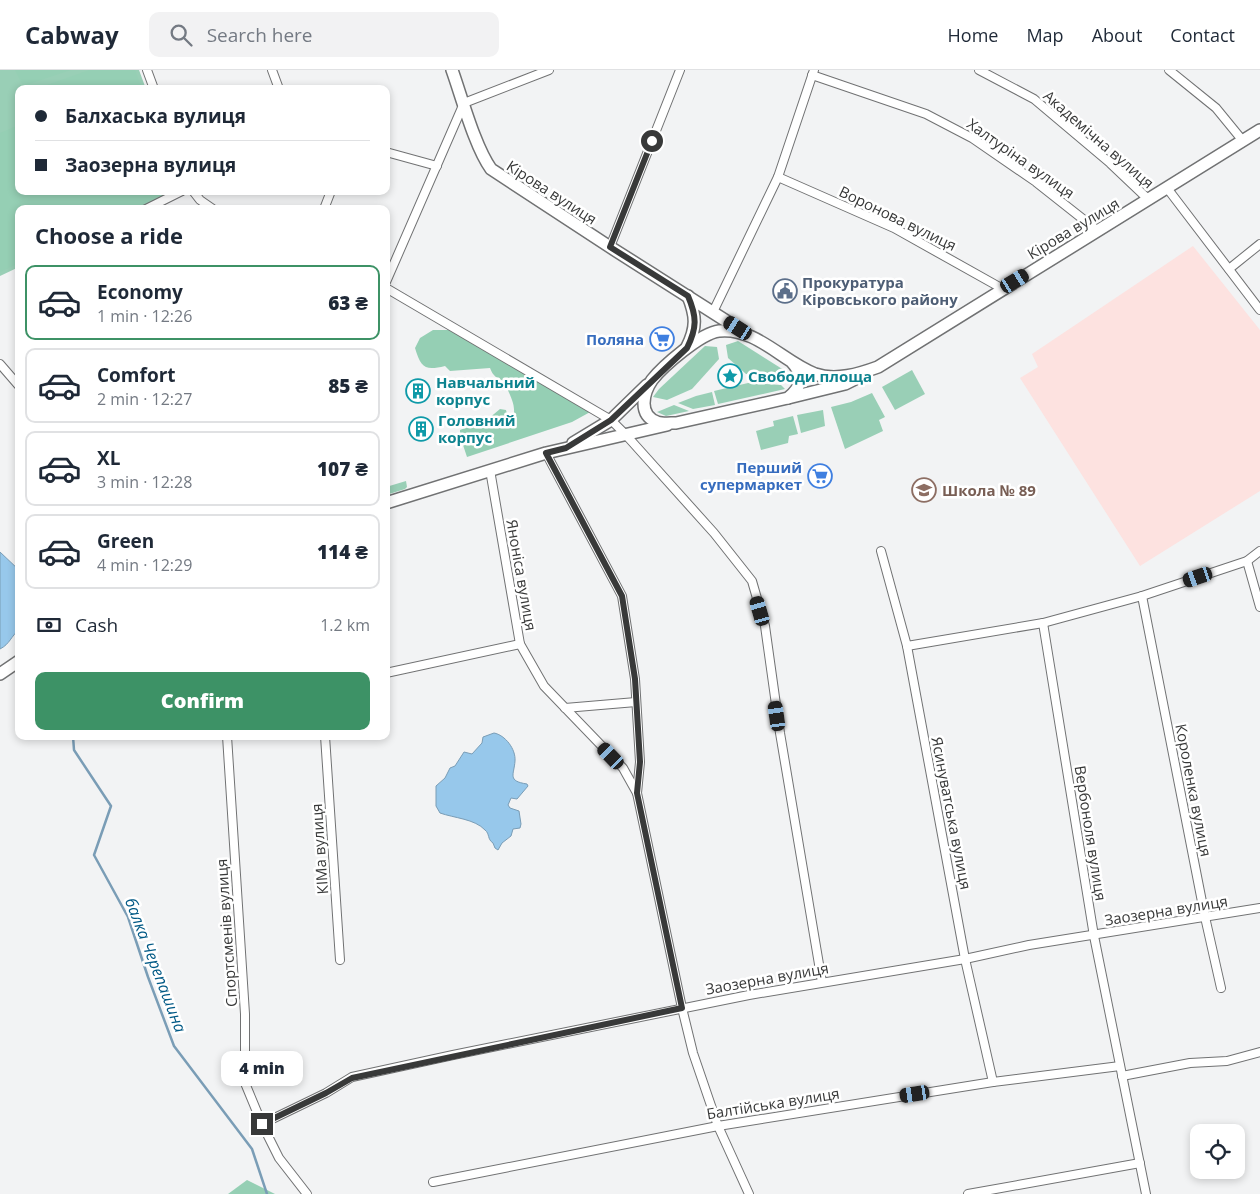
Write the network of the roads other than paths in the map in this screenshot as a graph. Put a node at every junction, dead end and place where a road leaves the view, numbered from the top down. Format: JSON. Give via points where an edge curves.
{"nodes":[{"id":1,"x":147,"y":70,"type":"edge"},
{"id":2,"x":272,"y":70,"type":"edge"},
{"id":3,"x":452,"y":70,"type":"edge"},
{"id":4,"x":549,"y":70,"type":"edge"},
{"id":5,"x":680,"y":70,"type":"edge"},
{"id":6,"x":979,"y":70,"type":"edge"},
{"id":7,"x":1169,"y":70,"type":"edge"},
{"id":8,"x":813,"y":72,"type":"edge"},
{"id":9,"x":153,"y":85,"type":"edge"},
{"id":10,"x":278,"y":85,"type":"edge"},
{"id":11,"x":464,"y":103,"type":"junction"},
{"id":12,"x":1260,"y":130,"type":"edge"},
{"id":13,"x":1242,"y":141,"type":"junction"},
{"id":14,"x":390,"y":153,"type":"edge"},
{"id":15,"x":437,"y":166,"type":"junction"},
{"id":16,"x":778,"y":177,"type":"junction"},
{"id":17,"x":1167,"y":188,"type":"junction"},
{"id":18,"x":174,"y":195,"type":"edge"},
{"id":19,"x":196,"y":195,"type":"edge"},
{"id":20,"x":1149,"y":200,"type":"junction"},
{"id":21,"x":154,"y":205,"type":"edge"},
{"id":22,"x":207,"y":205,"type":"edge"},
{"id":23,"x":1098,"y":231,"type":"junction"},
{"id":24,"x":1260,"y":244,"type":"edge"},
{"id":25,"x":610,"y":247,"type":"junction"},
{"id":26,"x":1229,"y":269,"type":"junction"},
{"id":27,"x":390,"y":273,"type":"edge"},
{"id":28,"x":1003,"y":288,"type":"junction"},
{"id":29,"x":390,"y":290,"type":"edge"},
{"id":30,"x":688,"y":296,"type":"junction"},
{"id":31,"x":1260,"y":310,"type":"edge"},
{"id":32,"x":713,"y":312,"type":"junction"},
{"id":33,"x":750,"y":336,"type":"junction"},
{"id":34,"x":687,"y":348,"type":"junction"},
{"id":35,"x":791,"y":361,"type":"junction"},
{"id":36,"x":0,"y":364,"type":"edge"},
{"id":37,"x":878,"y":367,"type":"junction"},
{"id":38,"x":15,"y":381,"type":"edge"},
{"id":39,"x":652,"y":381,"type":"junction"},
{"id":40,"x":788,"y":398,"type":"junction"},
{"id":41,"x":611,"y":420,"type":"junction"},
{"id":42,"x":676,"y":423,"type":"junction"},
{"id":43,"x":626,"y":435,"type":"junction"},
{"id":44,"x":566,"y":448,"type":"junction"},
{"id":45,"x":546,"y":453,"type":"junction"},
{"id":46,"x":490,"y":470,"type":"junction"},
{"id":47,"x":390,"y":502,"type":"edge"},
{"id":48,"x":881,"y":551,"type":"dead end"},
{"id":49,"x":1260,"y":551,"type":"edge"},
{"id":50,"x":1247,"y":561,"type":"junction"},
{"id":51,"x":1142,"y":596,"type":"junction"},
{"id":52,"x":1260,"y":607,"type":"edge"},
{"id":53,"x":1043,"y":623,"type":"junction"},
{"id":54,"x":520,"y":644,"type":"junction"},
{"id":55,"x":907,"y":646,"type":"junction"},
{"id":56,"x":15,"y":664,"type":"edge"},
{"id":57,"x":390,"y":672,"type":"edge"},
{"id":58,"x":0,"y":674,"type":"edge"},
{"id":59,"x":635,"y":679,"type":"junction"},
{"id":60,"x":636,"y":702,"type":"junction"},
{"id":61,"x":565,"y":708,"type":"junction"},
{"id":62,"x":227,"y":740,"type":"edge"},
{"id":63,"x":325,"y":740,"type":"edge"},
{"id":64,"x":640,"y":764,"type":"junction"},
{"id":65,"x":623,"y":768,"type":"junction"},
{"id":66,"x":637,"y":793,"type":"junction"},
{"id":67,"x":1260,"y":908,"type":"edge"},
{"id":68,"x":1205,"y":917,"type":"junction"},
{"id":69,"x":1094,"y":936,"type":"junction"},
{"id":70,"x":965,"y":959,"type":"junction"},
{"id":71,"x":340,"y":960,"type":"dead end"},
{"id":72,"x":822,"y":982,"type":"junction"},
{"id":73,"x":1221,"y":988,"type":"dead end"},
{"id":74,"x":682,"y":1008,"type":"junction"},
{"id":75,"x":1260,"y":1052,"type":"edge"},
{"id":76,"x":1120,"y":1066,"type":"junction"},
{"id":77,"x":1122,"y":1076,"type":"junction"},
{"id":78,"x":993,"y":1082,"type":"junction"},
{"id":79,"x":262,"y":1124,"type":"junction"},
{"id":80,"x":718,"y":1126,"type":"junction"},
{"id":81,"x":1140,"y":1163,"type":"junction"},
{"id":82,"x":433,"y":1182,"type":"dead end"},
{"id":83,"x":307,"y":1194,"type":"edge"},
{"id":84,"x":748,"y":1194,"type":"edge"},
{"id":85,"x":968,"y":1194,"type":"edge"},
{"id":86,"x":1146,"y":1194,"type":"edge"}],
"edges":[{"from":1,"to":9,"type":"street"},
{"from":2,"to":10,"type":"street"},
{"from":3,"to":11,"type":"main road","name":"Кірова вулиця"},
{"from":4,"to":11,"type":"street"},
{"from":5,"to":25,"type":"street"},
{"from":6,"to":20,"type":"street","name":"Академічна вулиця","via":[[1034,99]]},
{"from":7,"to":13,"type":"street","via":[[1216,108]]},
{"from":8,"to":16,"type":"street"},
{"from":8,"to":23,"type":"street","name":"Халтуріна вулиця","via":[[926,114],[972,138],[1036,182]]},
{"from":11,"to":15,"type":"street"},
{"from":11,"to":25,"type":"main road","name":"Кірова вулиця","via":[[491,170]]},
{"from":12,"to":13,"type":"main road","name":"Кірова вулиця"},
{"from":13,"to":17,"type":"main road","name":"Кірова вулиця"},
{"from":14,"to":15,"type":"street"},
{"from":15,"to":27,"type":"street"},
{"from":16,"to":28,"type":"street","name":"Воронова вулиця","via":[[894,228]]},
{"from":16,"to":32,"type":"street"},
{"from":17,"to":20,"type":"main road","name":"Кірова вулиця"},
{"from":17,"to":26,"type":"street"},
{"from":18,"to":21,"type":"street"},
{"from":19,"to":22,"type":"street"},
{"from":20,"to":23,"type":"main road","name":"Кірова вулиця"},
{"from":23,"to":28,"type":"main road","name":"Кірова вулиця"},
{"from":24,"to":26,"type":"street"},
{"from":25,"to":30,"type":"main road","name":"Кірова вулиця"},
{"from":26,"to":31,"type":"street"},
{"from":28,"to":37,"type":"main road","name":"Кірова вулиця"},
{"from":29,"to":41,"type":"street"},
{"from":30,"to":32,"type":"main road","name":"Кірова вулиця"},
{"from":30,"to":34,"type":"main road","name":"Кірова вулиця","via":[[695,324]]},
{"from":32,"to":33,"type":"main road","name":"Кірова вулиця"},
{"from":33,"to":34,"type":"main road","name":"Кірова вулиця","via":[[729,330],[716,331]]},
{"from":33,"to":35,"type":"main road","name":"Кірова вулиця"},
{"from":34,"to":39,"type":"main road","name":"Кірова вулиця"},
{"from":35,"to":37,"type":"main road","name":"Кірова вулиця","via":[[816,374],[828,376],[845,376]]},
{"from":35,"to":40,"type":"main road","via":[[799,369],[800,380]]},
{"from":36,"to":38,"type":"street"},
{"from":37,"to":40,"type":"main road","name":"Кірова вулиця","via":[[845,384]]},
{"from":39,"to":41,"type":"main road"},
{"from":39,"to":42,"type":"main road","name":"Кірова вулиця","via":[[643,400],[646,413],[658,422]]},
{"from":40,"to":42,"type":"main road","name":"Кірова вулиця"},
{"from":41,"to":43,"type":"street"},
{"from":41,"to":44,"type":"main road"},
{"from":42,"to":43,"type":"main road"},
{"from":43,"to":44,"type":"main road"},
{"from":43,"to":72,"type":"street","via":[[714,533],[752,581],[765,626]]},
{"from":44,"to":45,"type":"main road"},
{"from":45,"to":46,"type":"main road"},
{"from":45,"to":59,"type":"street","via":[[622,596]]},
{"from":46,"to":47,"type":"main road"},
{"from":46,"to":54,"type":"street","name":"Яноніса вулиця"},
{"from":48,"to":55,"type":"street","name":"Ясинуватська вулиця"},
{"from":49,"to":50,"type":"street"},
{"from":50,"to":51,"type":"street"},
{"from":50,"to":52,"type":"street"},
{"from":51,"to":53,"type":"street"},
{"from":51,"to":68,"type":"street","name":"Короленка вулиця"},
{"from":53,"to":55,"type":"street"},
{"from":53,"to":69,"type":"street","name":"Вербоноля вулиця"},
{"from":54,"to":57,"type":"street"},
{"from":54,"to":61,"type":"street","name":"Яноніса вулиця","via":[[544,686]]},
{"from":55,"to":70,"type":"street","name":"Ясинуватська вулиця"},
{"from":56,"to":58,"type":"main road"},
{"from":59,"to":60,"type":"street"},
{"from":59,"to":64,"type":"street"},
{"from":60,"to":61,"type":"street"},
{"from":60,"to":64,"type":"street"},
{"from":61,"to":65,"type":"street","name":"Яноніса вулиця"},
{"from":62,"to":79,"type":"street","name":"Спортсменів вулиця","via":[[245,1014],[245,1083]]},
{"from":63,"to":71,"type":"street","name":"КІМа вулиця"},
{"from":64,"to":65,"type":"street"},
{"from":64,"to":66,"type":"street"},
{"from":65,"to":66,"type":"street","name":"Яноніса вулиця"},
{"from":66,"to":74,"type":"street"},
{"from":67,"to":68,"type":"street","name":"Заозерна вулиця"},
{"from":68,"to":69,"type":"street","name":"Заозерна вулиця"},
{"from":68,"to":73,"type":"street","name":"Короленка вулиця"},
{"from":69,"to":70,"type":"street","name":"Заозерна вулиця","via":[[1029,945]]},
{"from":69,"to":76,"type":"street","name":"Вербоноля вулиця"},
{"from":70,"to":72,"type":"street","name":"Заозерна вулиця"},
{"from":70,"to":78,"type":"street","name":"Ясинуватська вулиця"},
{"from":72,"to":74,"type":"street","name":"Заозерна вулиця"},
{"from":74,"to":79,"type":"street","name":"Заозерна вулиця","via":[[352,1078]]},
{"from":74,"to":80,"type":"street"},
{"from":75,"to":77,"type":"street","via":[[1227,1061],[1190,1062]]},
{"from":76,"to":77,"type":"street","name":"Вербоноля вулиця"},
{"from":76,"to":78,"type":"street","name":"Балтійська вулиця"},
{"from":77,"to":81,"type":"street","name":"Вербоноля вулиця"},
{"from":78,"to":80,"type":"street","name":"Балтійська вулиця"},
{"from":79,"to":83,"type":"street","name":"Спортсменів вулиця","via":[[279,1158]]},
{"from":80,"to":82,"type":"street","name":"Балтійська вулиця"},
{"from":80,"to":84,"type":"street"},
{"from":81,"to":85,"type":"street"},
{"from":81,"to":86,"type":"street","name":"Вербоноля вулиця"}]}
